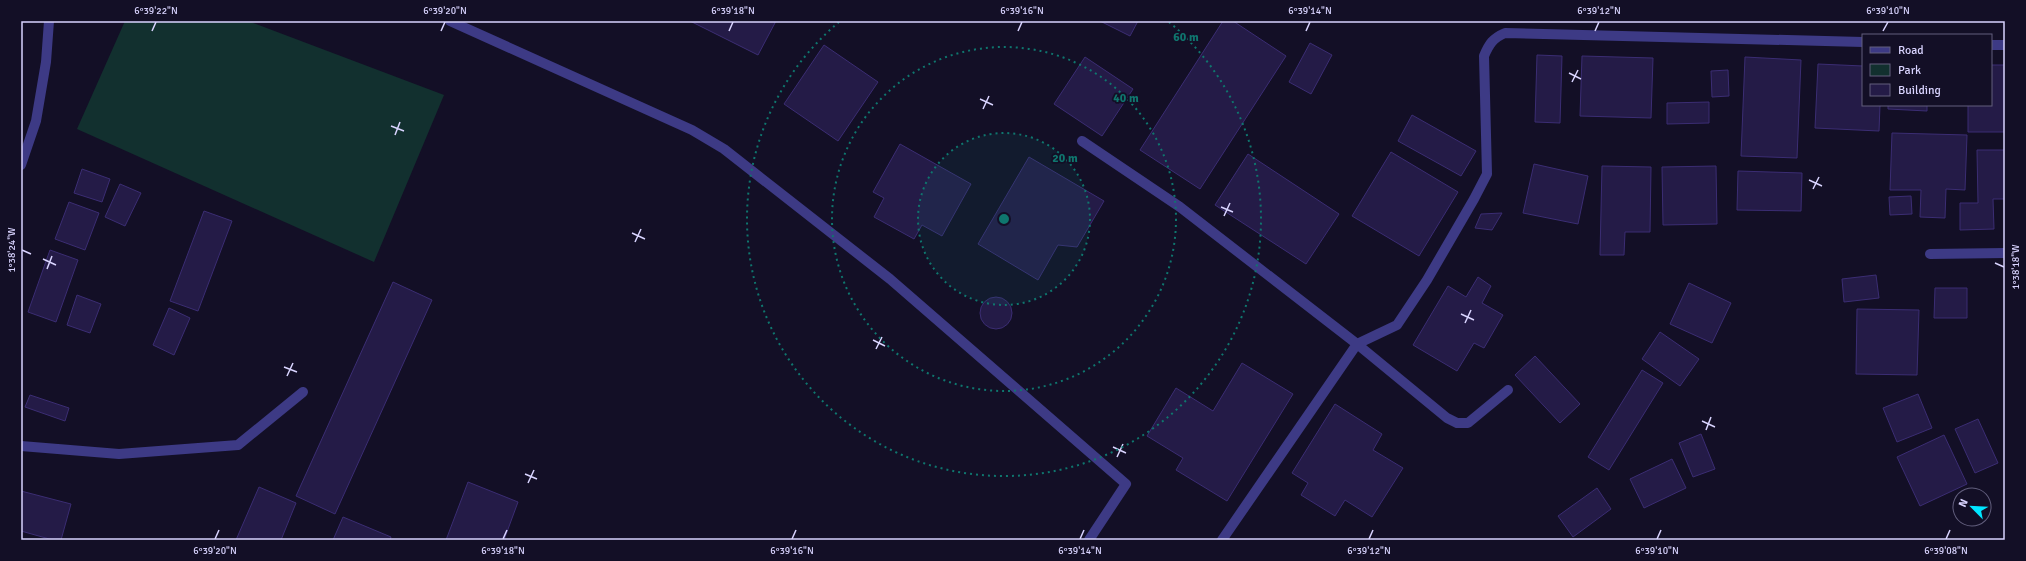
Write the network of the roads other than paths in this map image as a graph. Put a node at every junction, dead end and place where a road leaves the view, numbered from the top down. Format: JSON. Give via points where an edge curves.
{"nodes":[{"id":1,"x":48,"y":21,"type":"edge"},
{"id":2,"x":450,"y":21,"type":"edge"},
{"id":3,"x":1862,"y":42,"type":"edge"},
{"id":4,"x":1992,"y":45,"type":"edge"},
{"id":5,"x":2005,"y":45,"type":"edge"},
{"id":6,"x":1082,"y":141,"type":"dead end"},
{"id":7,"x":21,"y":165,"type":"edge"},
{"id":8,"x":2005,"y":253,"type":"edge"},
{"id":9,"x":1930,"y":254,"type":"dead end"},
{"id":10,"x":1357,"y":344,"type":"junction"},
{"id":11,"x":1508,"y":390,"type":"dead end"},
{"id":12,"x":302,"y":392,"type":"dead end"},
{"id":13,"x":21,"y":446,"type":"edge"},
{"id":14,"x":1088,"y":540,"type":"edge"},
{"id":15,"x":1222,"y":540,"type":"edge"}],
"edges":[{"from":1,"to":7,"type":"street","via":[[46,62],[36,121]]},
{"from":2,"to":14,"type":"street","via":[[692,130],[724,149],[890,279],[1126,484]]},
{"from":3,"to":10,"type":"street","via":[[1505,33],[1496,36],[1488,45],[1484,56],[1487,174],[1427,280],[1396,326]]},
{"from":4,"to":5,"type":"street"},
{"from":6,"to":10,"type":"street","via":[[1180,207]]},
{"from":8,"to":9,"type":"street"},
{"from":10,"to":11,"type":"street","via":[[1447,418],[1457,423],[1468,423]]},
{"from":10,"to":15,"type":"street"},
{"from":12,"to":13,"type":"street","via":[[238,445],[119,454]]}]}
